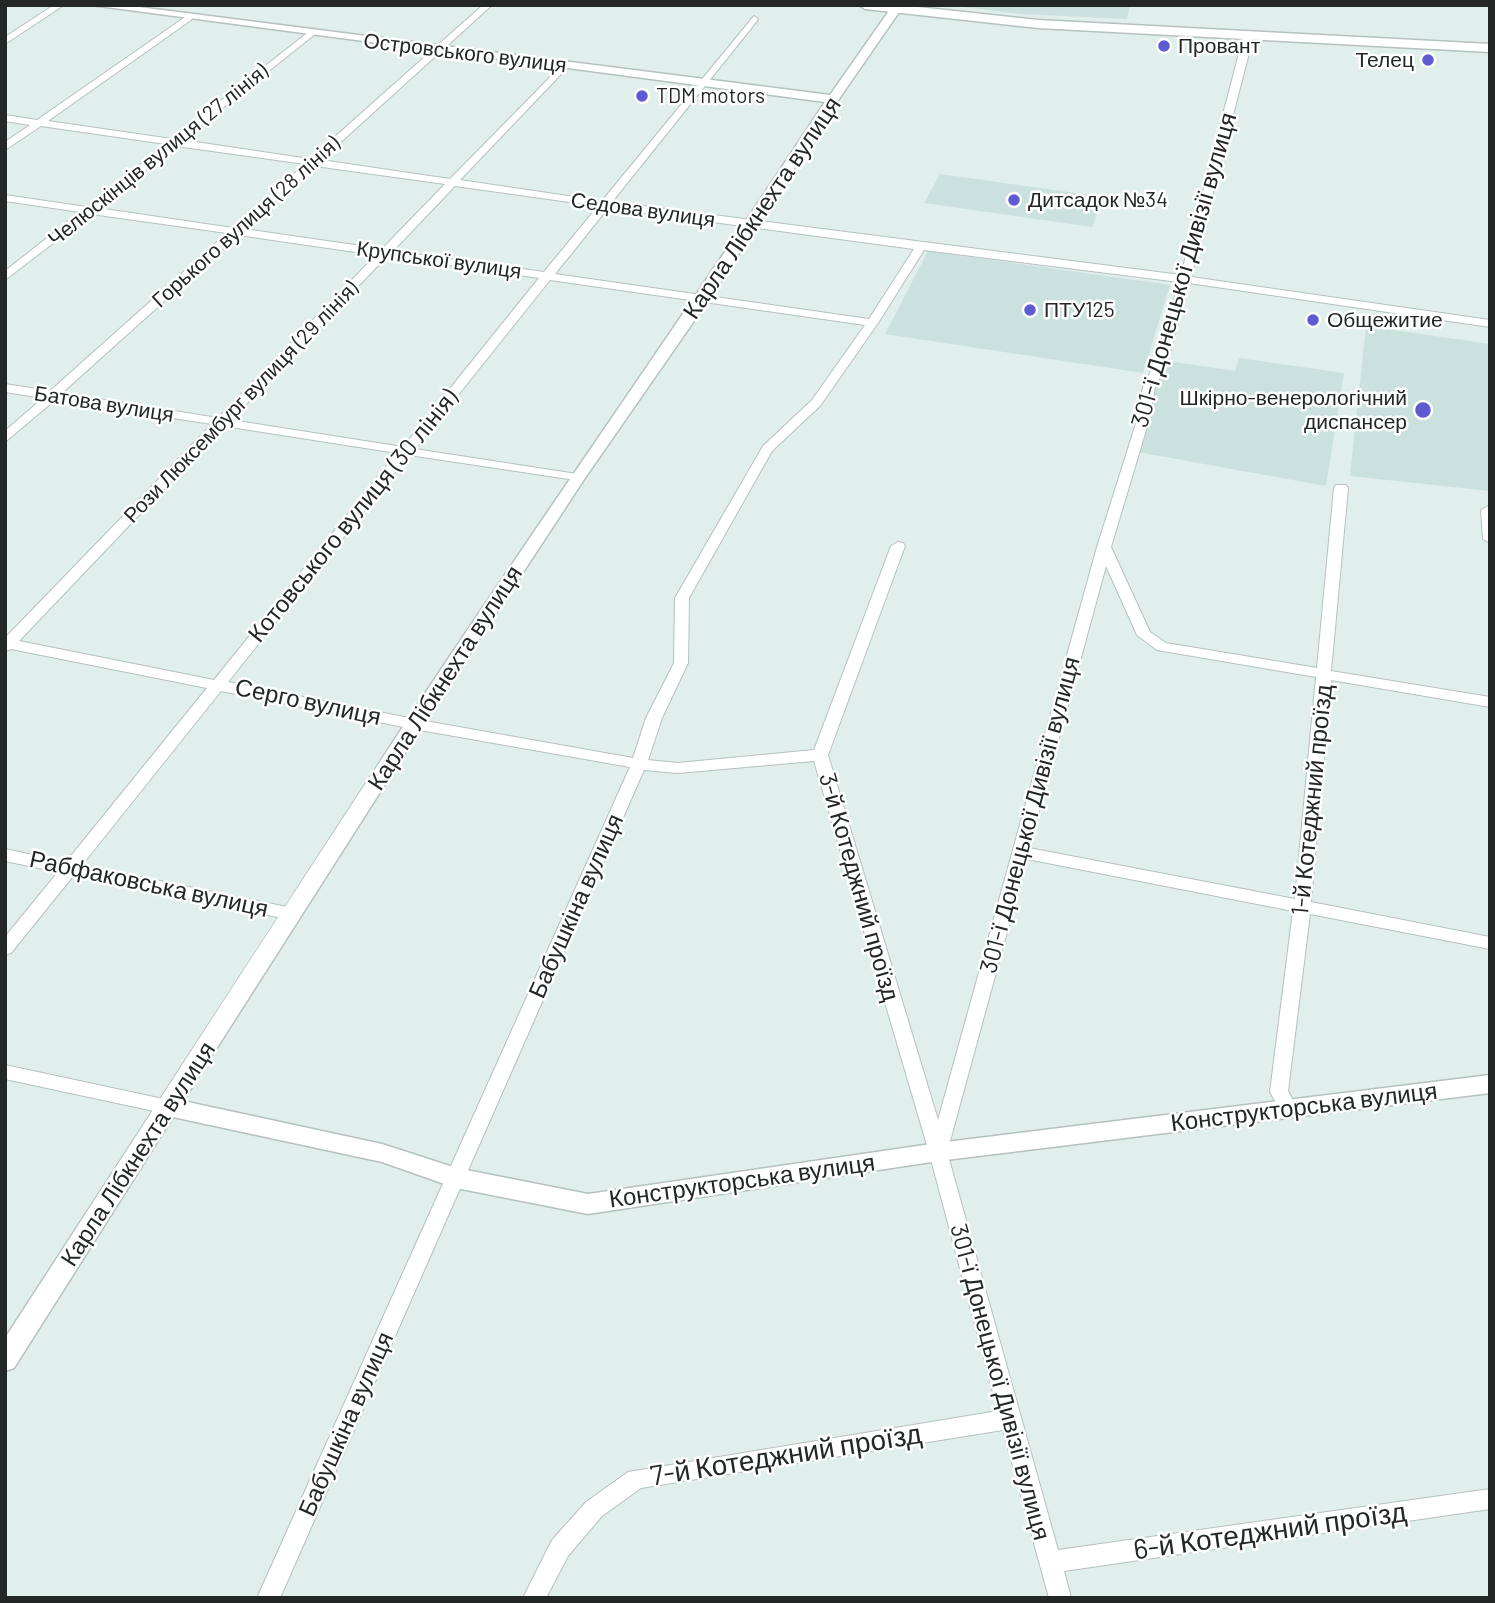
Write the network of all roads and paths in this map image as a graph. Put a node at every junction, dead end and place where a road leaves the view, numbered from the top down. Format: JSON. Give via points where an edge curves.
{"nodes":[{"id":1,"x":60,"y":5,"type":"edge"},
{"id":2,"x":96,"y":5,"type":"edge"},
{"id":3,"x":488,"y":5,"type":"edge"},
{"id":4,"x":865,"y":5,"type":"edge"},
{"id":5,"x":898,"y":7,"type":"edge"},
{"id":6,"x":188,"y":18,"type":"junction"},
{"id":7,"x":754,"y":19,"type":"dead end"},
{"id":8,"x":311,"y":33,"type":"junction"},
{"id":9,"x":1250,"y":34,"type":"junction"},
{"id":10,"x":5,"y":41,"type":"edge"},
{"id":11,"x":1490,"y":48,"type":"edge"},
{"id":12,"x":437,"y":50,"type":"junction"},
{"id":13,"x":564,"y":66,"type":"junction"},
{"id":14,"x":700,"y":83,"type":"junction"},
{"id":15,"x":833,"y":99,"type":"junction"},
{"id":16,"x":5,"y":118,"type":"edge"},
{"id":17,"x":41,"y":124,"type":"junction"},
{"id":18,"x":174,"y":143,"type":"junction"},
{"id":19,"x":5,"y":148,"type":"edge"},
{"id":20,"x":312,"y":162,"type":"junction"},
{"id":21,"x":452,"y":183,"type":"junction"},
{"id":22,"x":5,"y":198,"type":"edge"},
{"id":23,"x":603,"y":204,"type":"junction"},
{"id":24,"x":89,"y":210,"type":"junction"},
{"id":25,"x":751,"y":225,"type":"junction"},
{"id":26,"x":236,"y":231,"type":"junction"},
{"id":27,"x":921,"y":246,"type":"junction"},
{"id":28,"x":385,"y":253,"type":"junction"},
{"id":29,"x":545,"y":276,"type":"junction"},
{"id":30,"x":5,"y":277,"type":"edge"},
{"id":31,"x":1184,"y":279,"type":"junction"},
{"id":32,"x":703,"y":298,"type":"junction"},
{"id":33,"x":872,"y":323,"type":"junction"},
{"id":34,"x":1490,"y":324,"type":"edge"},
{"id":35,"x":5,"y":388,"type":"edge"},
{"id":36,"x":53,"y":396,"type":"junction"},
{"id":37,"x":222,"y":422,"type":"junction"},
{"id":38,"x":5,"y":438,"type":"edge"},
{"id":39,"x":404,"y":451,"type":"junction"},
{"id":40,"x":577,"y":478,"type":"junction"},
{"id":41,"x":1341,"y":488,"type":"dead end"},
{"id":42,"x":1488,"y":510,"type":"dead end"},
{"id":43,"x":1490,"y":539,"type":"edge"},
{"id":44,"x":898,"y":546,"type":"dead end"},
{"id":45,"x":1104,"y":547,"type":"junction"},
{"id":46,"x":6,"y":644,"type":"edge"},
{"id":47,"x":1325,"y":672,"type":"junction"},
{"id":48,"x":218,"y":684,"type":"junction"},
{"id":49,"x":1490,"y":702,"type":"edge"},
{"id":50,"x":414,"y":724,"type":"junction"},
{"id":51,"x":820,"y":755,"type":"junction"},
{"id":52,"x":639,"y":764,"type":"junction"},
{"id":53,"x":1020,"y":852,"type":"junction"},
{"id":54,"x":5,"y":855,"type":"edge"},
{"id":55,"x":70,"y":867,"type":"junction"},
{"id":56,"x":1301,"y":908,"type":"junction"},
{"id":57,"x":292,"y":914,"type":"junction"},
{"id":58,"x":1490,"y":943,"type":"edge"},
{"id":59,"x":5,"y":948,"type":"edge"},
{"id":60,"x":5,"y":1072,"type":"edge"},
{"id":61,"x":1490,"y":1084,"type":"edge"},
{"id":62,"x":168,"y":1107,"type":"junction"},
{"id":63,"x":1289,"y":1109,"type":"junction"},
{"id":64,"x":937,"y":1152,"type":"junction"},
{"id":65,"x":456,"y":1178,"type":"junction"},
{"id":66,"x":5,"y":1360,"type":"edge"},
{"id":67,"x":1010,"y":1419,"type":"junction"},
{"id":68,"x":1490,"y":1499,"type":"edge"},
{"id":69,"x":1049,"y":1562,"type":"junction"},
{"id":70,"x":268,"y":1598,"type":"edge"},
{"id":71,"x":534,"y":1598,"type":"edge"},
{"id":72,"x":1060,"y":1598,"type":"edge"}],
"edges":[{"from":1,"to":10,"type":"street"},
{"from":2,"to":6,"type":"street","name":"Островського вулиця"},
{"from":3,"to":12,"type":"street","name":"Горького вулиця (28 лiнiя)"},
{"from":4,"to":5,"type":"main road"},
{"from":5,"to":9,"type":"main road","via":[[1038,24]]},
{"from":5,"to":15,"type":"street","name":"Карла Лібкнехта вулиця"},
{"from":6,"to":8,"type":"street","name":"Островського вулиця"},
{"from":6,"to":17,"type":"street"},
{"from":7,"to":14,"type":"street","name":"Котовського вулиця (30 лiнiя)"},
{"from":8,"to":12,"type":"street","name":"Островського вулиця"},
{"from":8,"to":18,"type":"street","name":"Челюскінців вулиця (27 лiнiя)"},
{"from":9,"to":11,"type":"main road"},
{"from":9,"to":31,"type":"street","name":"301-ї Донецької Дивізії вулиця"},
{"from":12,"to":13,"type":"street","name":"Островського вулиця"},
{"from":12,"to":20,"type":"street","name":"Горького вулиця (28 лiнiя)"},
{"from":13,"to":14,"type":"street","name":"Островського вулиця"},
{"from":13,"to":21,"type":"street","name":"Рози Люксембург вулиця (29 лiнiя)"},
{"from":14,"to":15,"type":"street","name":"Островського вулиця"},
{"from":14,"to":23,"type":"street","name":"Котовського вулиця (30 лiнiя)"},
{"from":15,"to":25,"type":"street","name":"Карла Лібкнехта вулиця"},
{"from":16,"to":17,"type":"street","name":"Седова вулиця"},
{"from":17,"to":18,"type":"street","name":"Седова вулиця"},
{"from":17,"to":19,"type":"street"},
{"from":18,"to":20,"type":"street","name":"Седова вулиця"},
{"from":18,"to":24,"type":"street","name":"Челюскінців вулиця (27 лiнiя)"},
{"from":20,"to":21,"type":"street","name":"Седова вулиця"},
{"from":20,"to":26,"type":"street","name":"Горького вулиця (28 лiнiя)"},
{"from":21,"to":23,"type":"street","name":"Седова вулиця"},
{"from":21,"to":28,"type":"street","name":"Рози Люксембург вулиця (29 лiнiя)"},
{"from":22,"to":24,"type":"street","name":"Крупської вулиця"},
{"from":23,"to":25,"type":"street","name":"Седова вулиця"},
{"from":23,"to":29,"type":"street","name":"Котовського вулиця (30 лiнiя)"},
{"from":24,"to":26,"type":"street","name":"Крупської вулиця"},
{"from":24,"to":30,"type":"street","name":"Челюскінців вулиця (27 лiнiя)"},
{"from":25,"to":27,"type":"street","name":"Седова вулиця"},
{"from":25,"to":32,"type":"street","name":"Карла Лібкнехта вулиця"},
{"from":26,"to":28,"type":"street","name":"Крупської вулиця"},
{"from":26,"to":36,"type":"street","name":"Горького вулиця (28 лiнiя)"},
{"from":27,"to":31,"type":"street","name":"Седова вулиця"},
{"from":27,"to":33,"type":"street","name":"Бабушкіна вулиця"},
{"from":28,"to":29,"type":"street","name":"Крупської вулиця"},
{"from":28,"to":37,"type":"street","name":"Рози Люксембург вулиця (29 лiнiя)"},
{"from":29,"to":32,"type":"street","name":"Крупської вулиця"},
{"from":29,"to":39,"type":"street","name":"Котовського вулиця (30 лiнiя)"},
{"from":31,"to":34,"type":"street","name":"Седова вулиця"},
{"from":31,"to":45,"type":"street","name":"301-ї Донецької Дивізії вулиця"},
{"from":32,"to":33,"type":"street","name":"Крупської вулиця"},
{"from":32,"to":40,"type":"street","name":"Карла Лібкнехта вулиця"},
{"from":33,"to":52,"type":"street","name":"Бабушкіна вулиця","via":[[816,403],[767,449],[682,598],[681,663],[654,718]]},
{"from":35,"to":36,"type":"street","name":"Батова вулиця"},
{"from":36,"to":37,"type":"street","name":"Батова вулиця"},
{"from":36,"to":38,"type":"street","name":"Горького вулиця (28 лiнiя)"},
{"from":37,"to":39,"type":"street","name":"Батова вулиця"},
{"from":37,"to":46,"type":"street","name":"Рози Люксембург вулиця (29 лiнiя)"},
{"from":39,"to":40,"type":"street","name":"Батова вулиця"},
{"from":39,"to":48,"type":"street","name":"Котовського вулиця (30 лiнiя)"},
{"from":40,"to":50,"type":"street","name":"Карла Лібкнехта вулиця"},
{"from":41,"to":47,"type":"street","name":"1-й Котеджний проїзд"},
{"from":42,"to":43,"type":"street"},
{"from":44,"to":51,"type":"street","name":"3-й Котеджний проїзд"},
{"from":45,"to":47,"type":"street","via":[[1144,635],[1162,647]]},
{"from":45,"to":53,"type":"street","name":"301-ї Донецької Дивізії вулиця"},
{"from":46,"to":48,"type":"street","name":"Серго вулиця"},
{"from":47,"to":49,"type":"street"},
{"from":47,"to":56,"type":"street","name":"1-й Котеджний проїзд"},
{"from":48,"to":50,"type":"street","name":"Серго вулиця"},
{"from":48,"to":55,"type":"street","name":"Котовського вулиця (30 лiнiя)"},
{"from":50,"to":52,"type":"street","name":"Серго вулиця"},
{"from":50,"to":57,"type":"street","name":"Карла Лібкнехта вулиця"},
{"from":51,"to":52,"type":"street","name":"Серго вулиця","via":[[678,768]]},
{"from":51,"to":64,"type":"street","name":"3-й Котеджний проїзд"},
{"from":52,"to":65,"type":"street","name":"Бабушкіна вулиця"},
{"from":53,"to":56,"type":"street"},
{"from":53,"to":64,"type":"street","name":"301-ї Донецької Дивізії вулиця"},
{"from":54,"to":55,"type":"street","name":"Рабфаковська вулиця"},
{"from":55,"to":57,"type":"street","name":"Рабфаковська вулиця"},
{"from":55,"to":59,"type":"street","name":"Котовського вулиця (30 лiнiя)"},
{"from":56,"to":58,"type":"street"},
{"from":56,"to":63,"type":"street","name":"1-й Котеджний проїзд","via":[[1279,1092]]},
{"from":57,"to":62,"type":"street","name":"Карла Лібкнехта вулиця"},
{"from":60,"to":62,"type":"street","name":"Конструкторська вулиця"},
{"from":61,"to":63,"type":"street","name":"Конструкторська вулиця"},
{"from":62,"to":65,"type":"street","name":"Конструкторська вулиця","via":[[382,1153]]},
{"from":62,"to":66,"type":"street","name":"Карла Лібкнехта вулиця"},
{"from":63,"to":64,"type":"street","name":"Конструкторська вулиця"},
{"from":64,"to":65,"type":"street","name":"Конструкторська вулиця","via":[[588,1204]]},
{"from":64,"to":67,"type":"street","name":"301-ї Донецької Дивізії вулиця"},
{"from":65,"to":70,"type":"street","name":"Бабушкіна вулиця"},
{"from":67,"to":69,"type":"street","name":"301-ї Донецької Дивізії вулиця"},
{"from":67,"to":71,"type":"street","name":"7-й Котеджний проїзд","via":[[636,1479],[594,1508],[560,1548]]},
{"from":68,"to":69,"type":"street","name":"6-й Котеджний проїзд"},
{"from":69,"to":72,"type":"street","name":"301-ї Донецької Дивізії вулиця"}]}
